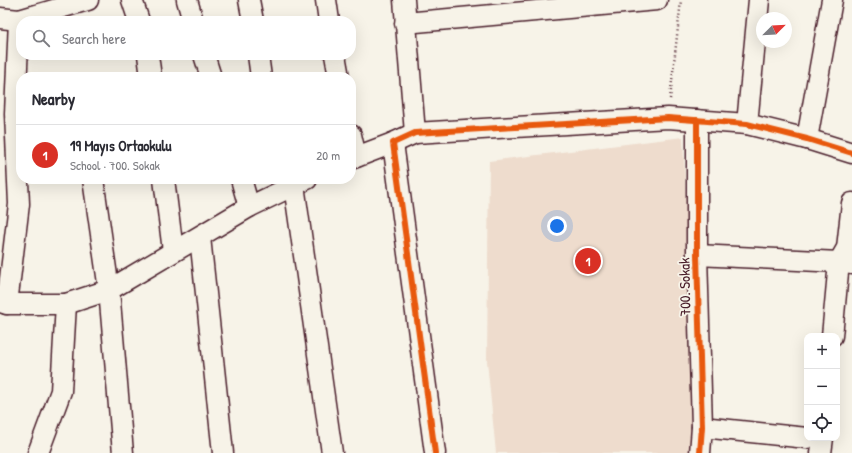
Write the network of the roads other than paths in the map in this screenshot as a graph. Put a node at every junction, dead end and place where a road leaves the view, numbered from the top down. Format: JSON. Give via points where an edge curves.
{"nodes":[{"id":1,"x":88,"y":0,"type":"edge"},
{"id":2,"x":132,"y":0,"type":"edge"},
{"id":3,"x":187,"y":0,"type":"edge"},
{"id":4,"x":249,"y":0,"type":"edge"},
{"id":5,"x":326,"y":0,"type":"edge"},
{"id":6,"x":404,"y":0,"type":"edge"},
{"id":7,"x":657,"y":0,"type":"edge"},
{"id":8,"x":759,"y":0,"type":"edge"},
{"id":9,"x":832,"y":0,"type":"edge"},
{"id":10,"x":22,"y":16,"type":"edge"},
{"id":11,"x":137,"y":16,"type":"edge"},
{"id":12,"x":192,"y":16,"type":"edge"},
{"id":13,"x":252,"y":16,"type":"edge"},
{"id":14,"x":328,"y":16,"type":"edge"},
{"id":15,"x":10,"y":19,"type":"edge"},
{"id":16,"x":405,"y":23,"type":"junction"},
{"id":17,"x":149,"y":60,"type":"edge"},
{"id":18,"x":206,"y":60,"type":"edge"},
{"id":19,"x":259,"y":60,"type":"edge"},
{"id":20,"x":336,"y":60,"type":"edge"},
{"id":21,"x":150,"y":72,"type":"edge"},
{"id":22,"x":209,"y":72,"type":"edge"},
{"id":23,"x":260,"y":72,"type":"edge"},
{"id":24,"x":338,"y":72,"type":"edge"},
{"id":25,"x":697,"y":120,"type":"junction"},
{"id":26,"x":747,"y":124,"type":"junction"},
{"id":27,"x":415,"y":133,"type":"junction"},
{"id":28,"x":16,"y":136,"type":"edge"},
{"id":29,"x":807,"y":139,"type":"junction"},
{"id":30,"x":393,"y":142,"type":"junction"},
{"id":31,"x":852,"y":153,"type":"edge"},
{"id":32,"x":356,"y":157,"type":"edge"},
{"id":33,"x":18,"y":184,"type":"edge"},
{"id":34,"x":94,"y":184,"type":"edge"},
{"id":35,"x":165,"y":184,"type":"edge"},
{"id":36,"x":242,"y":184,"type":"edge"},
{"id":37,"x":292,"y":184,"type":"edge"},
{"id":38,"x":298,"y":184,"type":"edge"},
{"id":39,"x":852,"y":203,"type":"edge"},
{"id":40,"x":249,"y":207,"type":"junction"},
{"id":41,"x":200,"y":237,"type":"junction"},
{"id":42,"x":173,"y":251,"type":"junction"},
{"id":43,"x":697,"y":255,"type":"junction"},
{"id":44,"x":846,"y":263,"type":"edge"},
{"id":45,"x":109,"y":290,"type":"junction"},
{"id":46,"x":4,"y":303,"type":"edge"},
{"id":47,"x":66,"y":304,"type":"junction"},
{"id":48,"x":833,"y":333,"type":"edge"},
{"id":49,"x":702,"y":427,"type":"junction"},
{"id":50,"x":804,"y":439,"type":"edge"},
{"id":51,"x":38,"y":453,"type":"edge"},
{"id":52,"x":123,"y":453,"type":"edge"},
{"id":53,"x":223,"y":453,"type":"edge"},
{"id":54,"x":332,"y":453,"type":"edge"},
{"id":55,"x":435,"y":453,"type":"edge"},
{"id":56,"x":700,"y":453,"type":"edge"}],
"edges":[{"from":1,"to":10,"type":"street"},
{"from":2,"to":11,"type":"street"},
{"from":3,"to":12,"type":"street"},
{"from":4,"to":13,"type":"street"},
{"from":5,"to":14,"type":"street"},
{"from":6,"to":16,"type":"street"},
{"from":7,"to":16,"type":"street"},
{"from":8,"to":26,"type":"street"},
{"from":9,"to":29,"type":"street"},
{"from":15,"to":28,"type":"street"},
{"from":16,"to":27,"type":"street"},
{"from":17,"to":21,"type":"street"},
{"from":18,"to":22,"type":"street"},
{"from":19,"to":23,"type":"street"},
{"from":20,"to":24,"type":"street"},
{"from":25,"to":26,"type":"street"},
{"from":25,"to":27,"type":"street","via":[[668,118]]},
{"from":25,"to":43,"type":"street","name":"700. Sokak"},
{"from":26,"to":29,"type":"street"},
{"from":27,"to":30,"type":"street"},
{"from":29,"to":31,"type":"street"},
{"from":30,"to":32,"type":"street"},
{"from":30,"to":55,"type":"street"},
{"from":33,"to":46,"type":"street","via":[[19,204]]},
{"from":34,"to":45,"type":"street"},
{"from":35,"to":42,"type":"street"},
{"from":36,"to":40,"type":"street"},
{"from":37,"to":40,"type":"street"},
{"from":38,"to":54,"type":"street"},
{"from":39,"to":44,"type":"street"},
{"from":40,"to":41,"type":"street"},
{"from":41,"to":42,"type":"street"},
{"from":41,"to":53,"type":"street"},
{"from":42,"to":45,"type":"street"},
{"from":43,"to":44,"type":"street"},
{"from":43,"to":49,"type":"street","name":"700. Sokak"},
{"from":44,"to":48,"type":"street"},
{"from":45,"to":47,"type":"street"},
{"from":45,"to":52,"type":"street"},
{"from":46,"to":47,"type":"street"},
{"from":47,"to":51,"type":"street","via":[[61,391]]},
{"from":49,"to":50,"type":"street"},
{"from":49,"to":56,"type":"street","name":"700. Sokak"}]}
